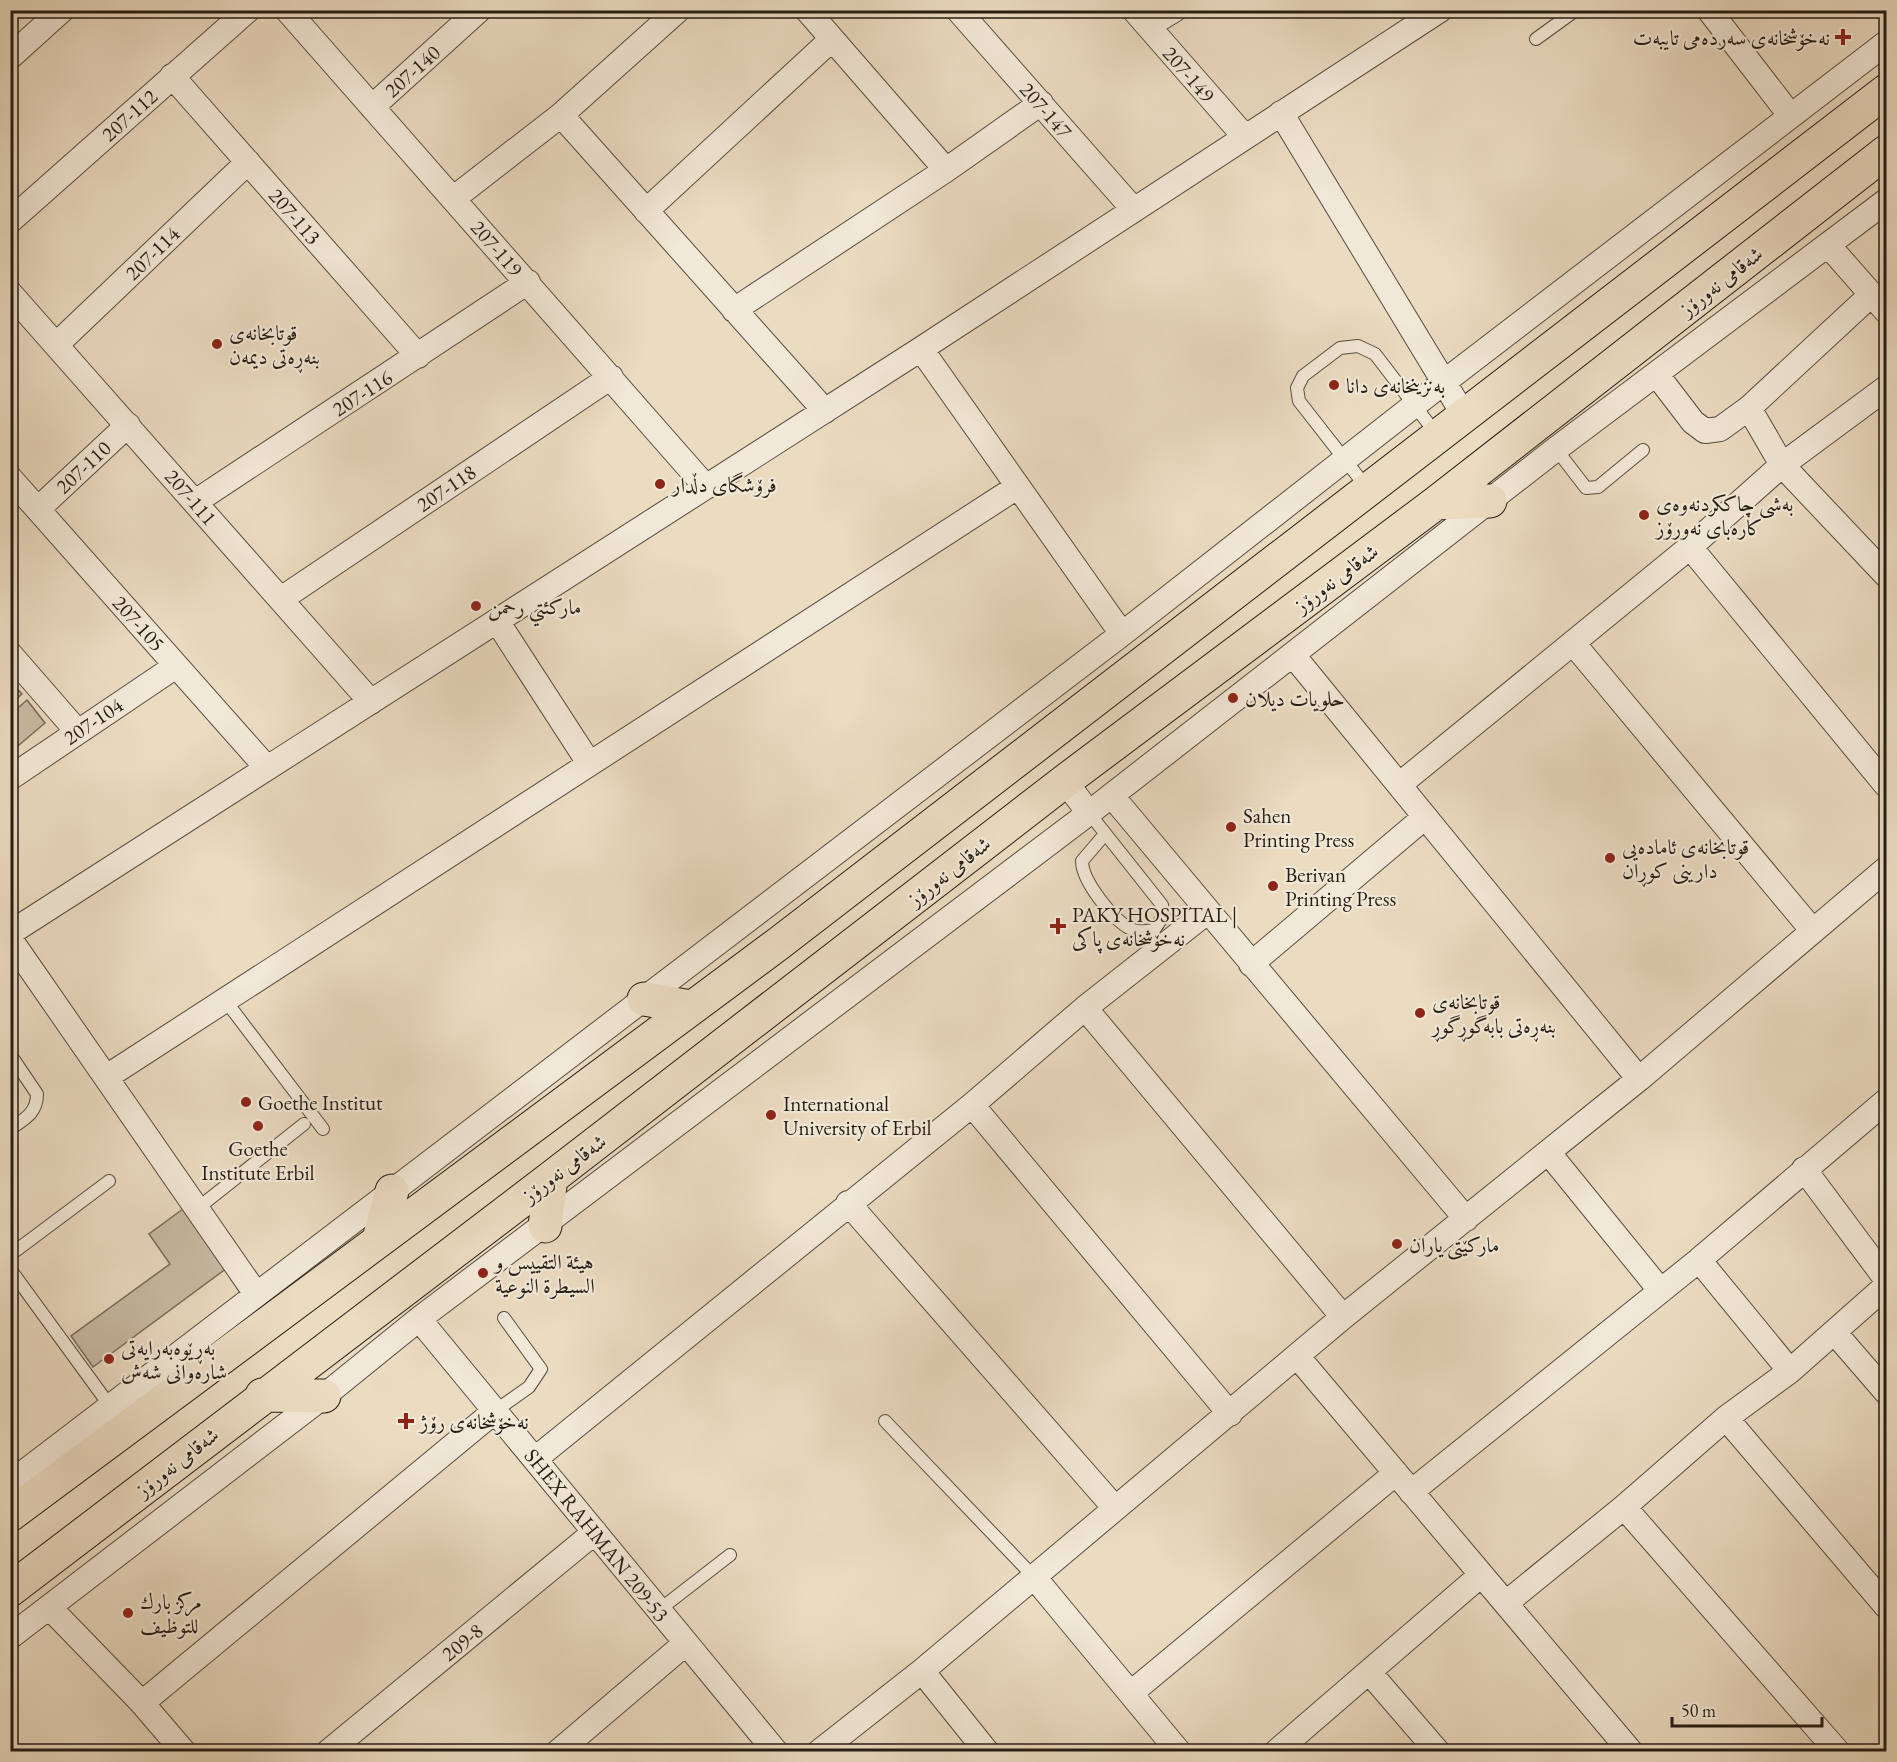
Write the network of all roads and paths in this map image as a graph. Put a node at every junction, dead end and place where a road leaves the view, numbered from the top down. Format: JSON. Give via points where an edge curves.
{"nodes":[{"id":1,"x":62,"y":10,"type":"edge"},
{"id":2,"x":248,"y":10,"type":"edge"},
{"id":3,"x":287,"y":10,"type":"edge"},
{"id":4,"x":678,"y":10,"type":"edge"},
{"id":5,"x":807,"y":10,"type":"edge"},
{"id":6,"x":958,"y":10,"type":"edge"},
{"id":7,"x":1174,"y":10,"type":"edge"},
{"id":8,"x":1440,"y":10,"type":"edge"},
{"id":9,"x":1576,"y":10,"type":"edge"},
{"id":10,"x":1709,"y":10,"type":"edge"},
{"id":11,"x":468,"y":14,"type":"edge"},
{"id":12,"x":1141,"y":18,"type":"edge"},
{"id":13,"x":832,"y":39,"type":"junction"},
{"id":14,"x":1536,"y":39,"type":"dead end"},
{"id":15,"x":1887,"y":43,"type":"edge"},
{"id":16,"x":10,"y":57,"type":"edge"},
{"id":17,"x":172,"y":76,"type":"junction"},
{"id":18,"x":1887,"y":91,"type":"edge"},
{"id":19,"x":1041,"y":103,"type":"junction"},
{"id":20,"x":372,"y":107,"type":"junction"},
{"id":21,"x":1281,"y":113,"type":"junction"},
{"id":22,"x":561,"y":115,"type":"junction"},
{"id":23,"x":1790,"y":115,"type":"junction"},
{"id":24,"x":1245,"y":137,"type":"junction"},
{"id":25,"x":1887,"y":152,"type":"edge"},
{"id":26,"x":248,"y":162,"type":"junction"},
{"id":27,"x":946,"y":170,"type":"junction"},
{"id":28,"x":454,"y":198,"type":"junction"},
{"id":29,"x":1887,"y":201,"type":"edge"},
{"id":30,"x":1134,"y":210,"type":"junction"},
{"id":31,"x":646,"y":211,"type":"junction"},
{"id":32,"x":10,"y":221,"type":"edge"},
{"id":33,"x":1828,"y":245,"type":"junction"},
{"id":34,"x":528,"y":282,"type":"junction"},
{"id":35,"x":10,"y":293,"type":"edge"},
{"id":36,"x":1879,"y":302,"type":"edge"},
{"id":37,"x":734,"y":310,"type":"junction"},
{"id":38,"x":56,"y":345,"type":"junction"},
{"id":39,"x":921,"y":349,"type":"junction"},
{"id":40,"x":418,"y":356,"type":"junction"},
{"id":41,"x":1657,"y":375,"type":"junction"},
{"id":42,"x":611,"y":377,"type":"junction"},
{"id":43,"x":1444,"y":382,"type":"junction"},
{"id":44,"x":1887,"y":388,"type":"edge"},
{"id":45,"x":1414,"y":405,"type":"junction"},
{"id":46,"x":1749,"y":408,"type":"junction"},
{"id":47,"x":825,"y":411,"type":"junction"},
{"id":48,"x":1465,"y":417,"type":"junction"},
{"id":49,"x":128,"y":425,"type":"junction"},
{"id":50,"x":1439,"y":437,"type":"junction"},
{"id":51,"x":1556,"y":449,"type":"junction"},
{"id":52,"x":1643,"y":450,"type":"dead end"},
{"id":53,"x":1344,"y":460,"type":"junction"},
{"id":54,"x":1782,"y":465,"type":"junction"},
{"id":55,"x":10,"y":478,"type":"edge"},
{"id":56,"x":706,"y":487,"type":"junction"},
{"id":57,"x":1017,"y":488,"type":"junction"},
{"id":58,"x":1369,"y":491,"type":"junction"},
{"id":59,"x":1490,"y":501,"type":"junction"},
{"id":60,"x":195,"y":502,"type":"junction"},
{"id":61,"x":1436,"y":502,"type":"junction"},
{"id":62,"x":38,"y":509,"type":"junction"},
{"id":63,"x":1690,"y":547,"type":"junction"},
{"id":64,"x":1887,"y":575,"type":"edge"},
{"id":65,"x":281,"y":599,"type":"junction"},
{"id":66,"x":497,"y":621,"type":"junction"},
{"id":67,"x":1122,"y":634,"type":"junction"},
{"id":68,"x":1573,"y":643,"type":"junction"},
{"id":69,"x":10,"y":654,"type":"edge"},
{"id":70,"x":1293,"y":655,"type":"junction"},
{"id":71,"x":176,"y":666,"type":"junction"},
{"id":72,"x":371,"y":702,"type":"junction"},
{"id":73,"x":77,"y":731,"type":"junction"},
{"id":74,"x":589,"y":763,"type":"junction"},
{"id":75,"x":267,"y":768,"type":"junction"},
{"id":76,"x":10,"y":778,"type":"edge"},
{"id":77,"x":1065,"y":781,"type":"junction"},
{"id":78,"x":1399,"y":785,"type":"junction"},
{"id":79,"x":1887,"y":785,"type":"edge"},
{"id":80,"x":1112,"y":796,"type":"junction"},
{"id":81,"x":1089,"y":813,"type":"junction"},
{"id":82,"x":1425,"y":817,"type":"junction"},
{"id":83,"x":1106,"y":834,"type":"junction"},
{"id":84,"x":1887,"y":869,"type":"edge"},
{"id":85,"x":1207,"y":912,"type":"junction"},
{"id":86,"x":807,"y":922,"type":"junction"},
{"id":87,"x":1813,"y":931,"type":"junction"},
{"id":88,"x":10,"y":933,"type":"edge"},
{"id":89,"x":10,"y":939,"type":"edge"},
{"id":90,"x":778,"y":944,"type":"junction"},
{"id":91,"x":838,"y":958,"type":"junction"},
{"id":92,"x":1251,"y":964,"type":"junction"},
{"id":93,"x":801,"y":985,"type":"junction"},
{"id":94,"x":644,"y":999,"type":"junction"},
{"id":95,"x":225,"y":1000,"type":"junction"},
{"id":96,"x":691,"y":1007,"type":"junction"},
{"id":97,"x":1085,"y":1008,"type":"junction"},
{"id":98,"x":10,"y":1054,"type":"edge"},
{"id":99,"x":108,"y":1076,"type":"junction"},
{"id":100,"x":1639,"y":1079,"type":"junction"},
{"id":101,"x":1887,"y":1101,"type":"edge"},
{"id":102,"x":972,"y":1105,"type":"junction"},
{"id":103,"x":304,"y":1124,"type":"dead end"},
{"id":104,"x":10,"y":1129,"type":"edge"},
{"id":105,"x":323,"y":1129,"type":"dead end"},
{"id":106,"x":1548,"y":1152,"type":"junction"},
{"id":107,"x":1804,"y":1169,"type":"junction"},
{"id":108,"x":551,"y":1178,"type":"junction"},
{"id":109,"x":109,"y":1181,"type":"dead end"},
{"id":110,"x":392,"y":1191,"type":"junction"},
{"id":111,"x":848,"y":1203,"type":"junction"},
{"id":112,"x":198,"y":1208,"type":"junction"},
{"id":113,"x":1466,"y":1219,"type":"junction"},
{"id":114,"x":545,"y":1226,"type":"junction"},
{"id":115,"x":380,"y":1239,"type":"junction"},
{"id":116,"x":10,"y":1255,"type":"edge"},
{"id":117,"x":1699,"y":1260,"type":"junction"},
{"id":118,"x":10,"y":1269,"type":"edge"},
{"id":119,"x":1887,"y":1279,"type":"edge"},
{"id":120,"x":1887,"y":1286,"type":"edge"},
{"id":121,"x":1660,"y":1290,"type":"junction"},
{"id":122,"x":256,"y":1294,"type":"junction"},
{"id":123,"x":1343,"y":1317,"type":"junction"},
{"id":124,"x":504,"y":1318,"type":"dead end"},
{"id":125,"x":419,"y":1319,"type":"junction"},
{"id":126,"x":1835,"y":1333,"type":"junction"},
{"id":127,"x":1297,"y":1356,"type":"junction"},
{"id":128,"x":1790,"y":1371,"type":"junction"},
{"id":129,"x":1887,"y":1392,"type":"edge"},
{"id":130,"x":262,"y":1395,"type":"junction"},
{"id":131,"x":324,"y":1396,"type":"junction"},
{"id":132,"x":110,"y":1406,"type":"junction"},
{"id":133,"x":495,"y":1411,"type":"junction"},
{"id":134,"x":1230,"y":1414,"type":"junction"},
{"id":135,"x":1726,"y":1418,"type":"junction"},
{"id":136,"x":885,"y":1421,"type":"dead end"},
{"id":137,"x":535,"y":1459,"type":"junction"},
{"id":138,"x":1396,"y":1473,"type":"junction"},
{"id":139,"x":10,"y":1483,"type":"edge"},
{"id":140,"x":1411,"y":1492,"type":"junction"},
{"id":141,"x":1114,"y":1507,"type":"junction"},
{"id":142,"x":1624,"y":1507,"type":"junction"},
{"id":143,"x":10,"y":1515,"type":"edge"},
{"id":144,"x":595,"y":1532,"type":"junction"},
{"id":145,"x":730,"y":1555,"type":"dead end"},
{"id":146,"x":1481,"y":1575,"type":"junction"},
{"id":147,"x":1034,"y":1577,"type":"junction"},
{"id":148,"x":10,"y":1590,"type":"edge"},
{"id":149,"x":1506,"y":1603,"type":"junction"},
{"id":150,"x":1887,"y":1606,"type":"edge"},
{"id":151,"x":50,"y":1607,"type":"junction"},
{"id":152,"x":659,"y":1610,"type":"junction"},
{"id":153,"x":10,"y":1637,"type":"edge"},
{"id":154,"x":686,"y":1643,"type":"junction"},
{"id":155,"x":922,"y":1671,"type":"junction"},
{"id":156,"x":1369,"y":1672,"type":"junction"},
{"id":157,"x":1131,"y":1693,"type":"junction"},
{"id":158,"x":142,"y":1702,"type":"junction"},
{"id":159,"x":558,"y":1751,"type":"edge"},
{"id":160,"x":184,"y":1752,"type":"edge"},
{"id":161,"x":328,"y":1752,"type":"edge"},
{"id":162,"x":776,"y":1752,"type":"edge"},
{"id":163,"x":819,"y":1752,"type":"edge"},
{"id":164,"x":987,"y":1752,"type":"edge"},
{"id":165,"x":1179,"y":1752,"type":"edge"},
{"id":166,"x":1276,"y":1752,"type":"edge"},
{"id":167,"x":1438,"y":1752,"type":"edge"},
{"id":168,"x":1631,"y":1752,"type":"edge"},
{"id":169,"x":1838,"y":1752,"type":"edge"}],
"edges":[{"from":1,"to":16,"type":"street"},
{"from":2,"to":17,"type":"street","name":"207-112"},
{"from":3,"to":20,"type":"street","name":"207-119"},
{"from":4,"to":22,"type":"street"},
{"from":5,"to":13,"type":"street"},
{"from":6,"to":19,"type":"street","name":"207-147"},
{"from":7,"to":12,"type":"street"},
{"from":8,"to":21,"type":"street"},
{"from":9,"to":14,"type":"lane"},
{"from":10,"to":23,"type":"street"},
{"from":11,"to":20,"type":"street","name":"207-140"},
{"from":12,"to":24,"type":"street","name":"207-149"},
{"from":13,"to":27,"type":"street"},
{"from":13,"to":31,"type":"street"},
{"from":15,"to":23,"type":"street"},
{"from":17,"to":26,"type":"street","name":"207-113"},
{"from":17,"to":32,"type":"street","name":"207-112"},
{"from":18,"to":48,"type":"main road"},
{"from":19,"to":27,"type":"street"},
{"from":19,"to":30,"type":"street","name":"207-147"},
{"from":20,"to":28,"type":"street","name":"207-119"},
{"from":21,"to":24,"type":"street"},
{"from":21,"to":43,"type":"street"},
{"from":22,"to":28,"type":"street"},
{"from":22,"to":31,"type":"street"},
{"from":23,"to":43,"type":"street"},
{"from":24,"to":30,"type":"street"},
{"from":25,"to":61,"type":"main road","name":"شەقامی نەورۆز"},
{"from":26,"to":38,"type":"street","name":"207-114"},
{"from":26,"to":40,"type":"street","name":"207-113"},
{"from":27,"to":37,"type":"street"},
{"from":28,"to":34,"type":"street","name":"207-119"},
{"from":29,"to":33,"type":"street"},
{"from":30,"to":39,"type":"street"},
{"from":31,"to":37,"type":"street"},
{"from":33,"to":36,"type":"street"},
{"from":33,"to":41,"type":"street"},
{"from":34,"to":40,"type":"street","name":"207-116"},
{"from":34,"to":42,"type":"street","name":"207-119"},
{"from":35,"to":38,"type":"street","name":"207-111"},
{"from":36,"to":46,"type":"street"},
{"from":37,"to":47,"type":"street"},
{"from":38,"to":49,"type":"street","name":"207-111"},
{"from":39,"to":47,"type":"street"},
{"from":39,"to":57,"type":"street"},
{"from":40,"to":60,"type":"street","name":"207-116"},
{"from":41,"to":46,"type":"street","via":[[1693,422],[1705,431],[1720,429]]},
{"from":41,"to":51,"type":"street"},
{"from":42,"to":56,"type":"street","name":"207-119"},
{"from":42,"to":65,"type":"street","name":"207-118"},
{"from":43,"to":45,"type":"street"},
{"from":43,"to":48,"type":"street"},
{"from":44,"to":54,"type":"street"},
{"from":45,"to":50,"type":"lane"},
{"from":45,"to":53,"type":"street"},
{"from":45,"to":53,"type":"lane","via":[[1375,354],[1358,346],[1340,348],[1303,376],[1297,388],[1299,401]]},
{"from":46,"to":54,"type":"street"},
{"from":47,"to":56,"type":"street"},
{"from":48,"to":50,"type":"main road"},
{"from":49,"to":60,"type":"street","name":"207-111"},
{"from":49,"to":62,"type":"street","name":"207-110"},
{"from":50,"to":58,"type":"main road"},
{"from":51,"to":52,"type":"lane","via":[[1586,488],[1592,489]]},
{"from":51,"to":59,"type":"street"},
{"from":53,"to":58,"type":"lane"},
{"from":53,"to":67,"type":"street"},
{"from":54,"to":63,"type":"street"},
{"from":54,"to":64,"type":"street"},
{"from":55,"to":62,"type":"street","name":"207-105"},
{"from":56,"to":66,"type":"street"},
{"from":57,"to":67,"type":"street"},
{"from":57,"to":74,"type":"street"},
{"from":58,"to":86,"type":"main road"},
{"from":59,"to":61,"type":"main road"},
{"from":59,"to":70,"type":"street"},
{"from":60,"to":65,"type":"street","name":"207-111"},
{"from":61,"to":77,"type":"main road","name":"شەقامی نەورۆز"},
{"from":62,"to":71,"type":"street","name":"207-105"},
{"from":63,"to":68,"type":"street"},
{"from":63,"to":79,"type":"street"},
{"from":65,"to":72,"type":"street","name":"207-111"},
{"from":66,"to":72,"type":"street"},
{"from":66,"to":74,"type":"street"},
{"from":67,"to":94,"type":"street"},
{"from":68,"to":78,"type":"street"},
{"from":68,"to":87,"type":"street"},
{"from":69,"to":73,"type":"street"},
{"from":70,"to":78,"type":"street"},
{"from":70,"to":80,"type":"street"},
{"from":71,"to":73,"type":"street","name":"207-104"},
{"from":71,"to":75,"type":"street","name":"207-105"},
{"from":72,"to":75,"type":"street"},
{"from":73,"to":76,"type":"street","name":"207-104"},
{"from":74,"to":95,"type":"street"},
{"from":75,"to":88,"type":"street"},
{"from":77,"to":81,"type":"street"},
{"from":77,"to":91,"type":"main road","name":"شەقامی نەورۆز"},
{"from":78,"to":82,"type":"street"},
{"from":80,"to":81,"type":"street"},
{"from":80,"to":85,"type":"street"},
{"from":81,"to":83,"type":"lane"},
{"from":81,"to":114,"type":"street"},
{"from":82,"to":92,"type":"street"},
{"from":82,"to":100,"type":"street"},
{"from":83,"to":83,"type":"lane","via":[[1082,861],[1085,878],[1120,922],[1133,930],[1154,930],[1161,922],[1162,905]]},
{"from":84,"to":87,"type":"street"},
{"from":85,"to":92,"type":"street"},
{"from":85,"to":97,"type":"street"},
{"from":86,"to":90,"type":"main road"},
{"from":86,"to":91,"type":"main road","via":[[816,945]]},
{"from":87,"to":100,"type":"street"},
{"from":89,"to":99,"type":"street"},
{"from":90,"to":93,"type":"main road","via":[[798,966]]},
{"from":90,"to":96,"type":"main road"},
{"from":91,"to":93,"type":"main road","name":"شەقامی نەورۆز"},
{"from":92,"to":113,"type":"street"},
{"from":93,"to":108,"type":"main road","name":"شەقامی نەورۆز"},
{"from":94,"to":96,"type":"main road"},
{"from":94,"to":110,"type":"street"},
{"from":95,"to":99,"type":"street"},
{"from":95,"to":105,"type":"lane"},
{"from":96,"to":115,"type":"main road"},
{"from":97,"to":102,"type":"street"},
{"from":97,"to":123,"type":"street"},
{"from":98,"to":104,"type":"lane","via":[[37,1094],[37,1101],[33,1113]]},
{"from":99,"to":112,"type":"street"},
{"from":100,"to":106,"type":"street"},
{"from":101,"to":107,"type":"street"},
{"from":102,"to":111,"type":"street"},
{"from":102,"to":134,"type":"street"},
{"from":103,"to":112,"type":"lane"},
{"from":106,"to":113,"type":"street"},
{"from":106,"to":121,"type":"street"},
{"from":107,"to":117,"type":"street"},
{"from":107,"to":119,"type":"street"},
{"from":108,"to":114,"type":"main road"},
{"from":108,"to":130,"type":"main road","name":"شەقامی نەورۆز"},
{"from":109,"to":116,"type":"lane"},
{"from":110,"to":115,"type":"main road"},
{"from":110,"to":122,"type":"street"},
{"from":111,"to":137,"type":"street"},
{"from":111,"to":141,"type":"street"},
{"from":112,"to":122,"type":"street"},
{"from":113,"to":123,"type":"street"},
{"from":114,"to":125,"type":"street"},
{"from":115,"to":143,"type":"main road"},
{"from":117,"to":121,"type":"street"},
{"from":117,"to":128,"type":"street"},
{"from":118,"to":132,"type":"lane"},
{"from":120,"to":126,"type":"street"},
{"from":121,"to":140,"type":"street"},
{"from":122,"to":132,"type":"street"},
{"from":123,"to":127,"type":"street"},
{"from":124,"to":133,"type":"lane","via":[[541,1369],[529,1387]]},
{"from":125,"to":131,"type":"street"},
{"from":125,"to":133,"type":"street","name":"SHEX RAHMAN 209-53"},
{"from":126,"to":128,"type":"street"},
{"from":126,"to":129,"type":"street"},
{"from":127,"to":134,"type":"street"},
{"from":127,"to":138,"type":"street"},
{"from":128,"to":135,"type":"street"},
{"from":130,"to":131,"type":"main road"},
{"from":130,"to":148,"type":"main road","name":"شەقامی نەورۆز"},
{"from":131,"to":151,"type":"street"},
{"from":132,"to":139,"type":"street"},
{"from":133,"to":137,"type":"street","name":"SHEX RAHMAN 209-53"},
{"from":133,"to":158,"type":"street"},
{"from":134,"to":141,"type":"street"},
{"from":135,"to":142,"type":"street"},
{"from":135,"to":150,"type":"street"},
{"from":136,"to":147,"type":"lane"},
{"from":137,"to":144,"type":"street","name":"SHEX RAHMAN 209-53"},
{"from":138,"to":140,"type":"street"},
{"from":138,"to":157,"type":"street"},
{"from":140,"to":146,"type":"street"},
{"from":141,"to":147,"type":"street"},
{"from":142,"to":149,"type":"street"},
{"from":142,"to":169,"type":"street"},
{"from":144,"to":152,"type":"street","name":"SHEX RAHMAN 209-53"},
{"from":144,"to":161,"type":"street","name":"209-8"},
{"from":145,"to":152,"type":"lane"},
{"from":146,"to":149,"type":"street"},
{"from":146,"to":156,"type":"street"},
{"from":147,"to":155,"type":"street"},
{"from":147,"to":157,"type":"street"},
{"from":149,"to":168,"type":"street"},
{"from":151,"to":153,"type":"street"},
{"from":151,"to":158,"type":"street"},
{"from":152,"to":154,"type":"street","name":"SHEX RAHMAN 209-53"},
{"from":154,"to":159,"type":"street"},
{"from":154,"to":162,"type":"street","name":"SHEX RAHMAN 209-53"},
{"from":155,"to":163,"type":"street"},
{"from":155,"to":164,"type":"street"},
{"from":156,"to":166,"type":"street"},
{"from":156,"to":167,"type":"street"},
{"from":157,"to":165,"type":"street"},
{"from":158,"to":160,"type":"street"}]}
